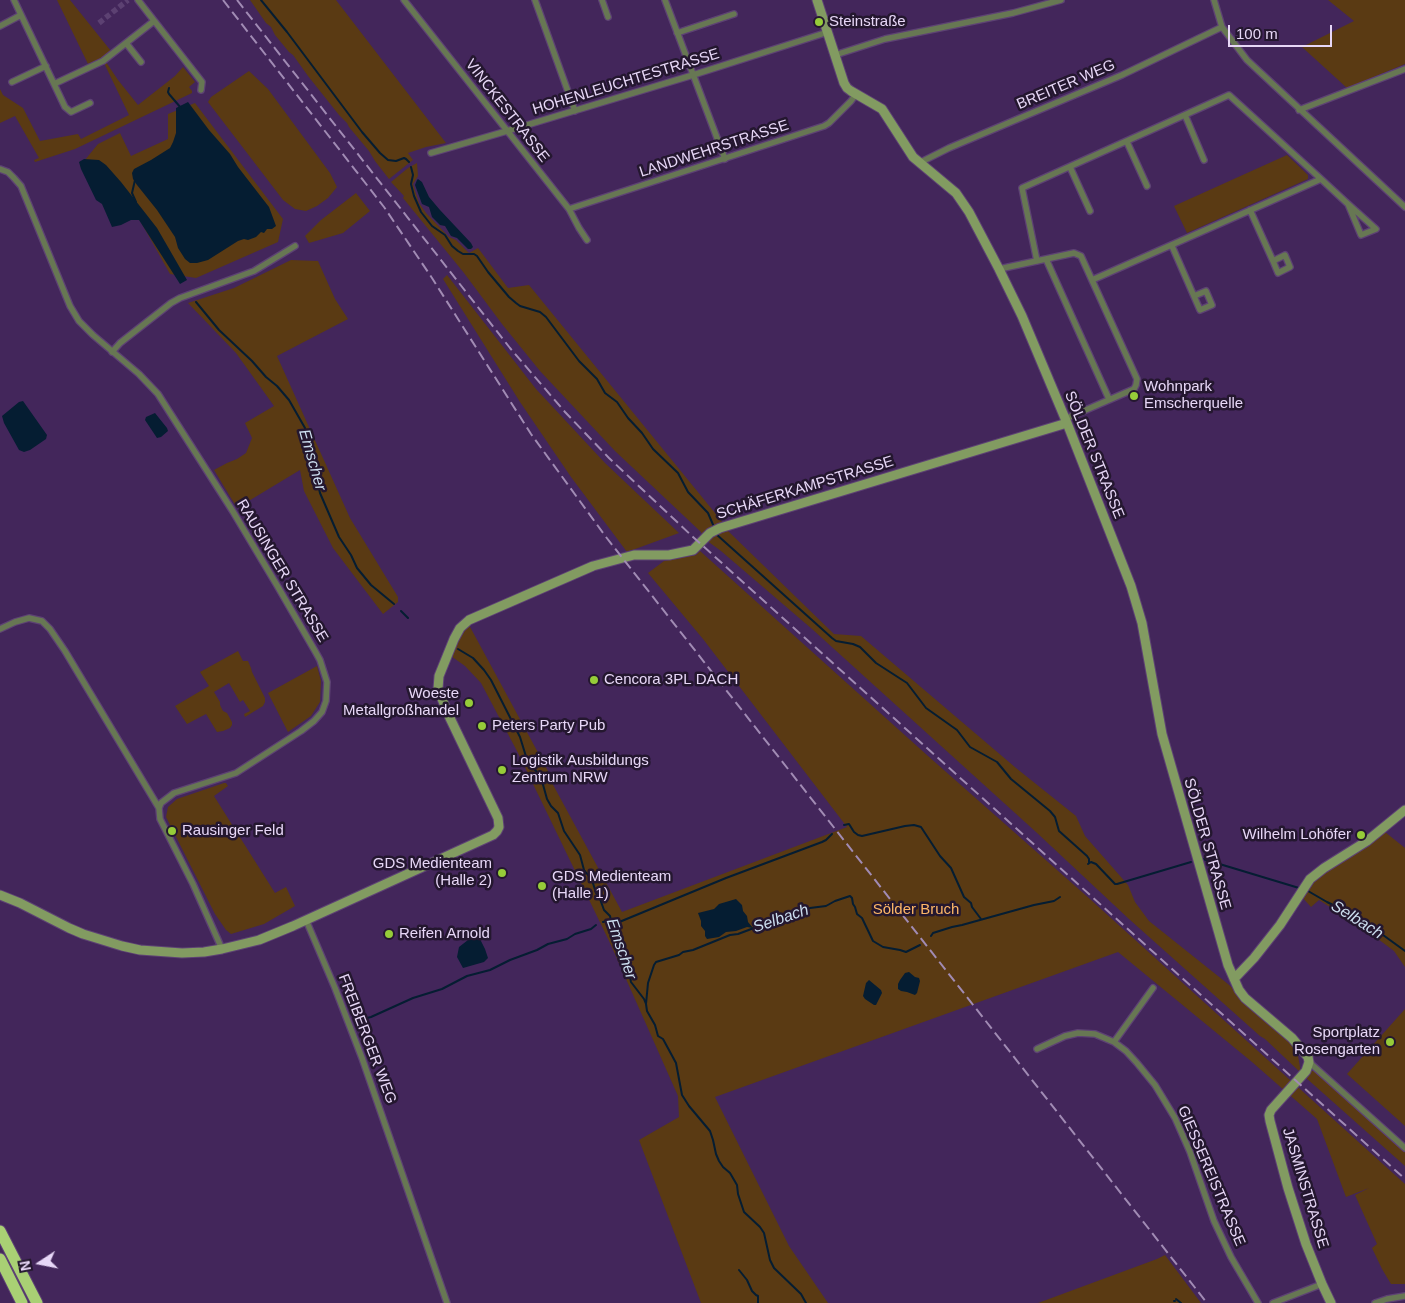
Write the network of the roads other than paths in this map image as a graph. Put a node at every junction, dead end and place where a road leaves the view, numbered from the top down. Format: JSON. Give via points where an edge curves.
{"nodes":[{"id":1,"x":14,"y":0,"type":"edge"},
{"id":2,"x":138,"y":0,"type":"edge"},
{"id":3,"x":404,"y":0,"type":"edge"},
{"id":4,"x":536,"y":0,"type":"edge"},
{"id":5,"x":602,"y":0,"type":"edge"},
{"id":6,"x":665,"y":0,"type":"edge"},
{"id":7,"x":817,"y":0,"type":"edge"},
{"id":8,"x":1061,"y":0,"type":"edge"},
{"id":9,"x":1214,"y":0,"type":"edge"},
{"id":10,"x":734,"y":14,"type":"dead end"},
{"id":11,"x":21,"y":15,"type":"junction"},
{"id":12,"x":608,"y":17,"type":"dead end"},
{"id":13,"x":154,"y":20,"type":"junction"},
{"id":14,"x":0,"y":26,"type":"edge"},
{"id":15,"x":1222,"y":27,"type":"junction"},
{"id":16,"x":828,"y":32,"type":"junction"},
{"id":17,"x":677,"y":33,"type":"junction"},
{"id":18,"x":126,"y":43,"type":"junction"},
{"id":19,"x":835,"y":55,"type":"junction"},
{"id":20,"x":141,"y":62,"type":"dead end"},
{"id":21,"x":46,"y":66,"type":"junction"},
{"id":22,"x":1405,"y":69,"type":"edge"},
{"id":23,"x":693,"y":75,"type":"junction"},
{"id":24,"x":12,"y":82,"type":"dead end"},
{"id":25,"x":54,"y":84,"type":"junction"},
{"id":26,"x":201,"y":90,"type":"dead end"},
{"id":27,"x":856,"y":94,"type":"junction"},
{"id":28,"x":90,"y":103,"type":"dead end"},
{"id":29,"x":1299,"y":110,"type":"junction"},
{"id":30,"x":575,"y":111,"type":"junction"},
{"id":31,"x":1185,"y":115,"type":"junction"},
{"id":32,"x":507,"y":131,"type":"junction"},
{"id":33,"x":1128,"y":142,"type":"junction"},
{"id":34,"x":431,"y":153,"type":"dead end"},
{"id":35,"x":725,"y":159,"type":"junction"},
{"id":36,"x":1204,"y":160,"type":"dead end"},
{"id":37,"x":919,"y":163,"type":"junction"},
{"id":38,"x":1070,"y":167,"type":"junction"},
{"id":39,"x":0,"y":169,"type":"edge"},
{"id":40,"x":1321,"y":179,"type":"junction"},
{"id":41,"x":1147,"y":186,"type":"dead end"},
{"id":42,"x":1348,"y":204,"type":"junction"},
{"id":43,"x":1405,"y":207,"type":"edge"},
{"id":44,"x":569,"y":209,"type":"junction"},
{"id":45,"x":1250,"y":210,"type":"junction"},
{"id":46,"x":1090,"y":211,"type":"dead end"},
{"id":47,"x":587,"y":240,"type":"dead end"},
{"id":48,"x":295,"y":246,"type":"dead end"},
{"id":49,"x":1172,"y":246,"type":"junction"},
{"id":50,"x":1046,"y":259,"type":"junction"},
{"id":51,"x":1037,"y":261,"type":"junction"},
{"id":52,"x":1273,"y":261,"type":"dead end"},
{"id":53,"x":999,"y":269,"type":"junction"},
{"id":54,"x":1092,"y":280,"type":"junction"},
{"id":55,"x":1194,"y":296,"type":"dead end"},
{"id":56,"x":112,"y":352,"type":"junction"},
{"id":57,"x":1109,"y":399,"type":"junction"},
{"id":58,"x":1066,"y":421,"type":"junction"},
{"id":59,"x":0,"y":629,"type":"edge"},
{"id":60,"x":159,"y":808,"type":"junction"},
{"id":61,"x":1405,"y":810,"type":"edge"},
{"id":62,"x":0,"y":895,"type":"edge"},
{"id":63,"x":306,"y":920,"type":"junction"},
{"id":64,"x":222,"y":949,"type":"junction"},
{"id":65,"x":1234,"y":979,"type":"junction"},
{"id":66,"x":1153,"y":988,"type":"dead end"},
{"id":67,"x":1114,"y":1042,"type":"junction"},
{"id":68,"x":1037,"y":1049,"type":"dead end"},
{"id":69,"x":1309,"y":1062,"type":"junction"},
{"id":70,"x":1405,"y":1148,"type":"edge"},
{"id":71,"x":0,"y":1231,"type":"edge"},
{"id":72,"x":0,"y":1259,"type":"edge"},
{"id":73,"x":1322,"y":1284,"type":"junction"},
{"id":74,"x":1405,"y":1296,"type":"edge"},
{"id":75,"x":22,"y":1303,"type":"edge"},
{"id":76,"x":37,"y":1303,"type":"edge"},
{"id":77,"x":447,"y":1303,"type":"edge"},
{"id":78,"x":1258,"y":1303,"type":"edge"},
{"id":79,"x":1273,"y":1303,"type":"edge"},
{"id":80,"x":1331,"y":1303,"type":"edge"},
{"id":81,"x":1375,"y":1303,"type":"edge"}],
"edges":[{"from":1,"to":11,"type":"street"},
{"from":2,"to":13,"type":"street"},
{"from":3,"to":32,"type":"street","name":"VINCKESTRASSE"},
{"from":4,"to":30,"type":"street"},
{"from":5,"to":12,"type":"street"},
{"from":6,"to":17,"type":"street"},
{"from":7,"to":16,"type":"street","name":"SÖLDER STRASSE"},
{"from":8,"to":19,"type":"street","via":[[885,39]]},
{"from":9,"to":15,"type":"street"},
{"from":10,"to":17,"type":"street"},
{"from":11,"to":14,"type":"street"},
{"from":11,"to":21,"type":"street"},
{"from":13,"to":18,"type":"street"},
{"from":13,"to":26,"type":"street","via":[[202,82]]},
{"from":15,"to":29,"type":"street","via":[[1247,60]]},
{"from":15,"to":37,"type":"street","name":"BREITER WEG","via":[[1122,75]]},
{"from":16,"to":19,"type":"street","name":"SÖLDER STRASSE"},
{"from":16,"to":23,"type":"street","name":"HOHENLEUCHTESTRASSE"},
{"from":17,"to":23,"type":"street"},
{"from":18,"to":20,"type":"street"},
{"from":18,"to":25,"type":"street","via":[[103,61]]},
{"from":19,"to":27,"type":"street","name":"SÖLDER STRASSE","via":[[844,83]]},
{"from":21,"to":24,"type":"street"},
{"from":21,"to":25,"type":"street"},
{"from":22,"to":29,"type":"street"},
{"from":23,"to":30,"type":"street","name":"HOHENLEUCHTESTRASSE"},
{"from":23,"to":35,"type":"street"},
{"from":25,"to":28,"type":"street","via":[[65,107],[71,112]]},
{"from":27,"to":35,"type":"street","name":"LANDWEHRSTRASSE","via":[[824,126]]},
{"from":27,"to":37,"type":"street","name":"SÖLDER STRASSE","via":[[882,109]]},
{"from":29,"to":43,"type":"street"},
{"from":30,"to":32,"type":"street","name":"HOHENLEUCHTESTRASSE"},
{"from":31,"to":33,"type":"street"},
{"from":31,"to":36,"type":"street"},
{"from":31,"to":40,"type":"street","via":[[1229,95]]},
{"from":32,"to":34,"type":"street","name":"HOHENLEUCHTESTRASSE"},
{"from":32,"to":44,"type":"street","name":"VINCKESTRASSE"},
{"from":33,"to":38,"type":"street"},
{"from":33,"to":41,"type":"street"},
{"from":35,"to":44,"type":"street","name":"LANDWEHRSTRASSE"},
{"from":37,"to":53,"type":"street","name":"SÖLDER STRASSE","via":[[956,193]]},
{"from":38,"to":46,"type":"street"},
{"from":38,"to":51,"type":"street","via":[[1022,188]]},
{"from":39,"to":56,"type":"street","name":"RAUSINGER STRASSE","via":[[8,172],[21,186],[70,306],[79,320]]},
{"from":40,"to":42,"type":"street"},
{"from":40,"to":45,"type":"street"},
{"from":42,"to":42,"type":"street","via":[[1369,223],[1376,229],[1361,235]]},
{"from":44,"to":47,"type":"street","name":"VINCKESTRASSE"},
{"from":45,"to":49,"type":"street"},
{"from":45,"to":52,"type":"street"},
{"from":48,"to":56,"type":"street","via":[[254,271],[173,302]]},
{"from":49,"to":54,"type":"street"},
{"from":49,"to":55,"type":"street"},
{"from":50,"to":51,"type":"street"},
{"from":50,"to":54,"type":"street","via":[[1079,254]]},
{"from":50,"to":57,"type":"street"},
{"from":51,"to":53,"type":"street"},
{"from":53,"to":58,"type":"street","name":"SÖLDER STRASSE"},
{"from":54,"to":57,"type":"street","via":[[1137,380],[1134,389]]},
{"from":56,"to":60,"type":"street","name":"RAUSINGER STRASSE","via":[[151,386],[174,417],[315,651],[327,682],[322,712],[301,731],[236,773],[174,794]]},
{"from":57,"to":58,"type":"street"},
{"from":58,"to":63,"type":"street","name":"SCHÄFERKAMPSTRASSE","via":[[720,528],[693,550],[634,555],[593,566],[469,620],[454,639],[439,676],[438,689],[498,818],[497,831]]},
{"from":58,"to":65,"type":"street","name":"SÖLDER STRASSE","via":[[1131,586],[1142,623],[1162,734]]},
{"from":59,"to":60,"type":"street","via":[[29,618],[42,621],[50,628]]},
{"from":60,"to":64,"type":"street","via":[[160,819]]},
{"from":61,"to":65,"type":"street","via":[[1367,841],[1310,879],[1280,925]]},
{"from":62,"to":64,"type":"street","via":[[68,928],[122,946],[175,952]]},
{"from":63,"to":64,"type":"street","via":[[259,940]]},
{"from":63,"to":77,"type":"street","name":"FREIBERGER WEG","via":[[362,1058]]},
{"from":65,"to":69,"type":"street","via":[[1245,998],[1298,1044]]},
{"from":66,"to":67,"type":"street"},
{"from":67,"to":68,"type":"street","name":"GIESSEREISTRASSE","via":[[1095,1034],[1078,1033]]},
{"from":67,"to":78,"type":"street","name":"GIESSEREISTRASSE","via":[[1148,1075],[1175,1118],[1214,1221]]},
{"from":69,"to":70,"type":"street"},
{"from":69,"to":73,"type":"street","name":"JASMINSTRASSE","via":[[1306,1071],[1269,1115],[1288,1188]]},
{"from":71,"to":76,"type":"highway"},
{"from":72,"to":75,"type":"highway"},
{"from":73,"to":79,"type":"street"},
{"from":73,"to":80,"type":"street","name":"JASMINSTRASSE"},
{"from":74,"to":81,"type":"street"}]}
